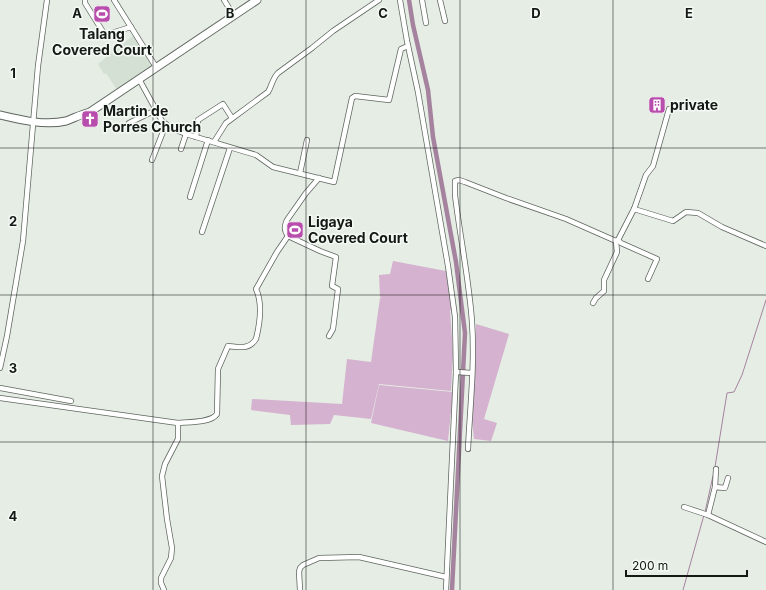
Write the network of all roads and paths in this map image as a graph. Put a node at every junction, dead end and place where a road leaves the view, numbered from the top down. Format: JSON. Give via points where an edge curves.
{"nodes":[{"id":1,"x":47,"y":0,"type":"edge"},
{"id":2,"x":85,"y":0,"type":"edge"},
{"id":3,"x":114,"y":0,"type":"edge"},
{"id":4,"x":224,"y":0,"type":"edge"},
{"id":5,"x":257,"y":0,"type":"edge"},
{"id":6,"x":379,"y":0,"type":"edge"},
{"id":7,"x":400,"y":0,"type":"edge"},
{"id":8,"x":422,"y":0,"type":"edge"},
{"id":9,"x":440,"y":0,"type":"edge"},
{"id":10,"x":234,"y":16,"type":"junction"},
{"id":11,"x":445,"y":21,"type":"dead end"},
{"id":12,"x":426,"y":23,"type":"dead end"},
{"id":13,"x":131,"y":27,"type":"junction"},
{"id":14,"x":408,"y":46,"type":"junction"},
{"id":15,"x":156,"y":67,"type":"junction"},
{"id":16,"x":139,"y":79,"type":"junction"},
{"id":17,"x":670,"y":109,"type":"dead end"},
{"id":18,"x":156,"y":110,"type":"junction"},
{"id":19,"x":2,"y":116,"type":"edge"},
{"id":20,"x":232,"y":118,"type":"junction"},
{"id":21,"x":33,"y":122,"type":"junction"},
{"id":22,"x":129,"y":123,"type":"dead end"},
{"id":23,"x":166,"y":124,"type":"junction"},
{"id":24,"x":186,"y":134,"type":"junction"},
{"id":25,"x":196,"y":137,"type":"junction"},
{"id":26,"x":208,"y":140,"type":"junction"},
{"id":27,"x":308,"y":140,"type":"dead end"},
{"id":28,"x":214,"y":142,"type":"junction"},
{"id":29,"x":230,"y":148,"type":"junction"},
{"id":30,"x":181,"y":149,"type":"dead end"},
{"id":31,"x":152,"y":160,"type":"dead end"},
{"id":32,"x":300,"y":173,"type":"junction"},
{"id":33,"x":319,"y":178,"type":"junction"},
{"id":34,"x":190,"y":197,"type":"dead end"},
{"id":35,"x":634,"y":209,"type":"junction"},
{"id":36,"x":202,"y":232,"type":"dead end"},
{"id":37,"x":288,"y":236,"type":"junction"},
{"id":38,"x":617,"y":240,"type":"junction"},
{"id":39,"x":766,"y":246,"type":"edge"},
{"id":40,"x":648,"y":279,"type":"dead end"},
{"id":41,"x":593,"y":303,"type":"dead end"},
{"id":42,"x":329,"y":336,"type":"dead end"},
{"id":43,"x":0,"y":368,"type":"edge"},
{"id":44,"x":458,"y":372,"type":"junction"},
{"id":45,"x":470,"y":373,"type":"junction"},
{"id":46,"x":0,"y":388,"type":"edge"},
{"id":47,"x":0,"y":398,"type":"edge"},
{"id":48,"x":71,"y":401,"type":"dead end"},
{"id":49,"x":178,"y":423,"type":"junction"},
{"id":50,"x":468,"y":449,"type":"dead end"},
{"id":51,"x":716,"y":469,"type":"dead end"},
{"id":52,"x":728,"y":478,"type":"dead end"},
{"id":53,"x":715,"y":488,"type":"junction"},
{"id":54,"x":684,"y":507,"type":"dead end"},
{"id":55,"x":706,"y":514,"type":"junction"},
{"id":56,"x":766,"y":542,"type":"edge"},
{"id":57,"x":446,"y":577,"type":"junction"},
{"id":58,"x":164,"y":590,"type":"edge"},
{"id":59,"x":300,"y":590,"type":"edge"},
{"id":60,"x":446,"y":590,"type":"edge"}],
"edges":[{"from":1,"to":21,"type":"street"},
{"from":2,"to":13,"type":"street","via":[[105,35]]},
{"from":3,"to":13,"type":"street"},
{"from":4,"to":10,"type":"street"},
{"from":5,"to":10,"type":"street"},
{"from":6,"to":20,"type":"street","via":[[333,30],[278,73],[268,92]]},
{"from":7,"to":14,"type":"street"},
{"from":8,"to":12,"type":"street"},
{"from":9,"to":11,"type":"street"},
{"from":10,"to":15,"type":"street"},
{"from":13,"to":15,"type":"street"},
{"from":14,"to":33,"type":"street","via":[[401,48],[389,100],[355,96],[352,98],[334,182]]},
{"from":14,"to":44,"type":"street","via":[[450,279]]},
{"from":15,"to":16,"type":"street"},
{"from":16,"to":18,"type":"street"},
{"from":16,"to":21,"type":"street","via":[[90,112],[65,121]]},
{"from":17,"to":35,"type":"street","via":[[653,166],[646,175]]},
{"from":18,"to":22,"type":"street"},
{"from":18,"to":23,"type":"street"},
{"from":19,"to":21,"type":"street"},
{"from":20,"to":25,"type":"street","via":[[223,104],[198,120]]},
{"from":20,"to":28,"type":"street","via":[[226,122]]},
{"from":21,"to":43,"type":"street","via":[[23,241],[8,336]]},
{"from":23,"to":24,"type":"street"},
{"from":23,"to":31,"type":"street"},
{"from":24,"to":25,"type":"street"},
{"from":24,"to":30,"type":"street"},
{"from":25,"to":26,"type":"street"},
{"from":26,"to":28,"type":"street"},
{"from":26,"to":34,"type":"street"},
{"from":27,"to":32,"type":"street"},
{"from":28,"to":29,"type":"street"},
{"from":29,"to":32,"type":"street","via":[[256,155],[273,167]]},
{"from":29,"to":36,"type":"street"},
{"from":32,"to":33,"type":"street"},
{"from":33,"to":37,"type":"street","via":[[287,220],[285,230]]},
{"from":35,"to":38,"type":"street"},
{"from":35,"to":39,"type":"street","via":[[673,221],[686,212],[698,213],[722,228]]},
{"from":37,"to":42,"type":"street","via":[[336,257],[332,286],[338,289],[333,329]]},
{"from":37,"to":49,"type":"street","via":[[256,289],[260,300],[256,339],[248,346],[228,346],[220,364],[216,416]]},
{"from":38,"to":40,"type":"street","via":[[656,259]]},
{"from":38,"to":41,"type":"street","via":[[617,252],[604,280],[604,291]]},
{"from":38,"to":45,"type":"street","via":[[465,182],[455,181],[459,229],[470,298]]},
{"from":44,"to":45,"type":"street"},
{"from":44,"to":57,"type":"street"},
{"from":45,"to":50,"type":"street"},
{"from":46,"to":48,"type":"street"},
{"from":47,"to":49,"type":"street"},
{"from":49,"to":58,"type":"street","via":[[178,439],[165,464],[162,476],[172,548],[161,583]]},
{"from":51,"to":53,"type":"street"},
{"from":52,"to":53,"type":"street","via":[[725,488]]},
{"from":53,"to":55,"type":"street"},
{"from":54,"to":55,"type":"street"},
{"from":55,"to":56,"type":"street"},
{"from":57,"to":59,"type":"street","via":[[358,557],[319,558],[300,568]]},
{"from":57,"to":60,"type":"street"}]}
